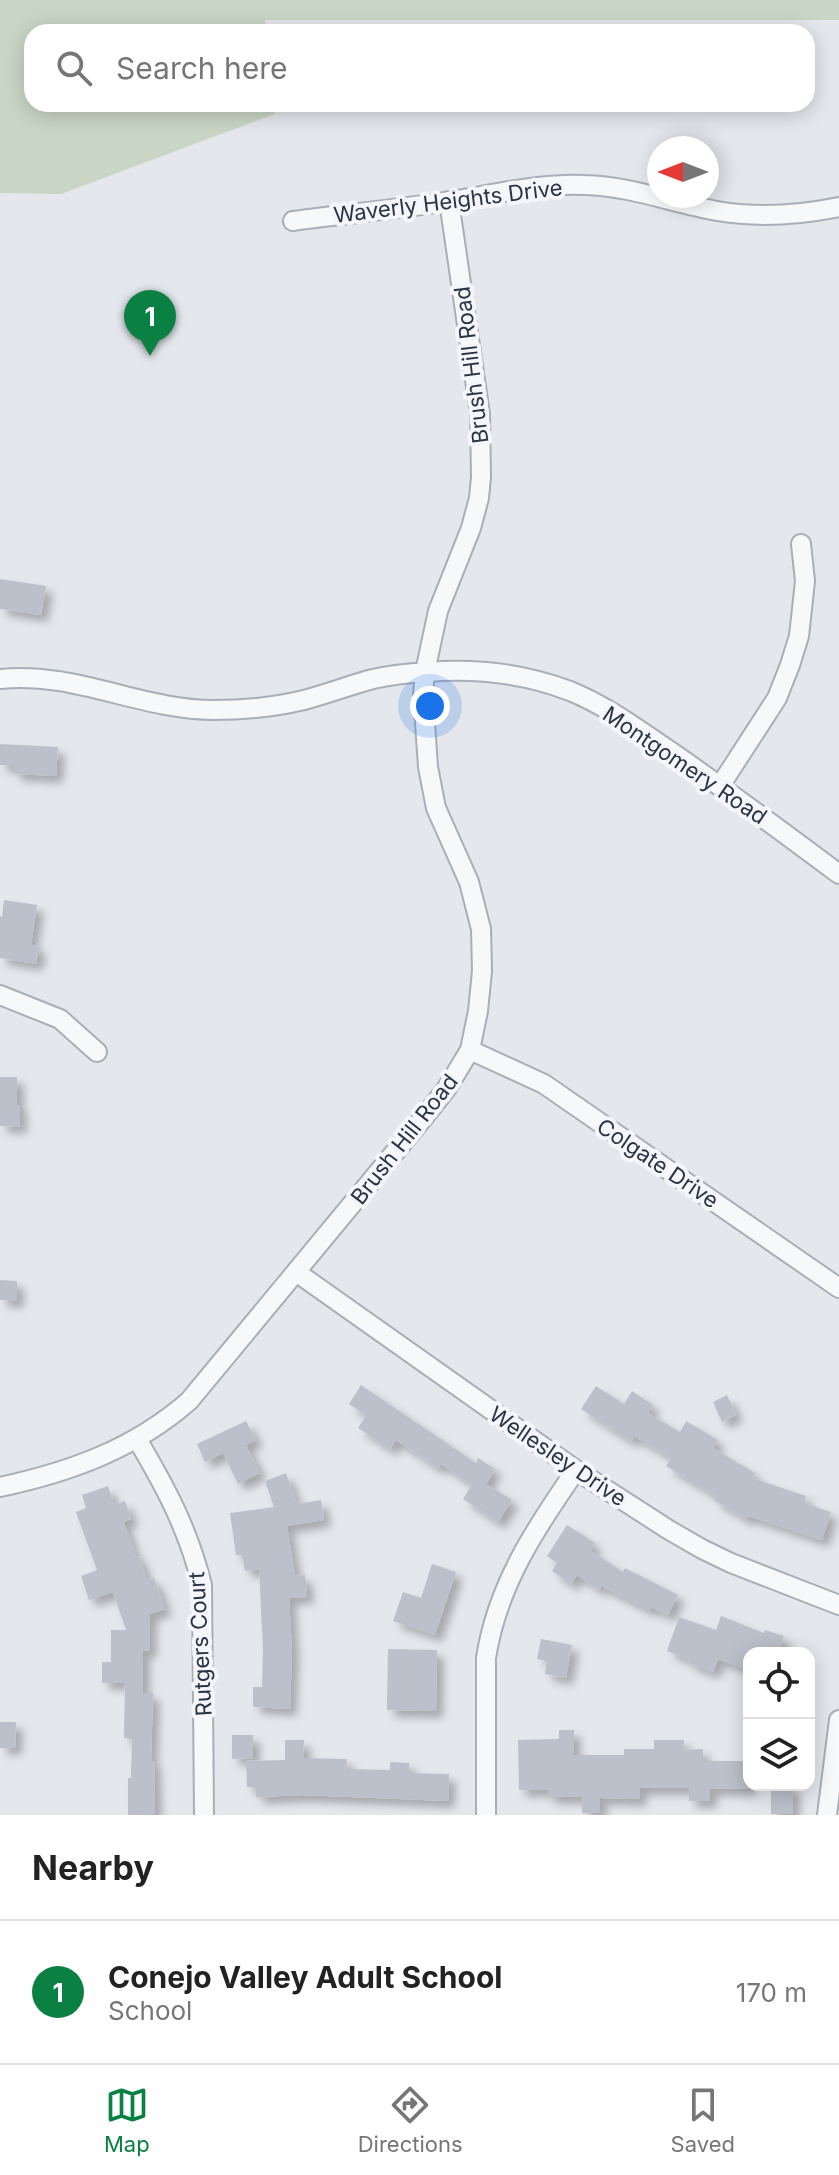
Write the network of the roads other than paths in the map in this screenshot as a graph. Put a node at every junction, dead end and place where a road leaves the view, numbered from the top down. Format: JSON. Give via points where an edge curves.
{"nodes":[{"id":1,"x":449,"y":201,"type":"junction"},
{"id":2,"x":839,"y":207,"type":"edge"},
{"id":3,"x":293,"y":221,"type":"dead end"},
{"id":4,"x":801,"y":544,"type":"dead end"},
{"id":5,"x":425,"y":672,"type":"junction"},
{"id":6,"x":0,"y":679,"type":"edge"},
{"id":7,"x":720,"y":786,"type":"junction"},
{"id":8,"x":839,"y":874,"type":"edge"},
{"id":9,"x":0,"y":995,"type":"edge"},
{"id":10,"x":470,"y":1050,"type":"junction"},
{"id":11,"x":97,"y":1052,"type":"dead end"},
{"id":12,"x":296,"y":1272,"type":"junction"},
{"id":13,"x":839,"y":1288,"type":"edge"},
{"id":14,"x":137,"y":1439,"type":"junction"},
{"id":15,"x":576,"y":1470,"type":"junction"},
{"id":16,"x":0,"y":1487,"type":"edge"},
{"id":17,"x":839,"y":1605,"type":"edge"},
{"id":18,"x":839,"y":1720,"type":"edge"},
{"id":19,"x":204,"y":1815,"type":"edge"},
{"id":20,"x":486,"y":1815,"type":"edge"},
{"id":21,"x":827,"y":1815,"type":"edge"}],
"edges":[{"from":1,"to":2,"type":"street","name":"Waverly Heights Drive","via":[[586,185],[719,211],[781,214]]},
{"from":1,"to":3,"type":"street","name":"Waverly Heights Drive"},
{"from":1,"to":5,"type":"street","name":"Brush Hill Road","via":[[480,414],[481,477],[471,528],[438,611]]},
{"from":4,"to":7,"type":"street","via":[[805,581],[790,665],[777,698]]},
{"from":5,"to":6,"type":"street","name":"Montgomery Road","via":[[374,679],[302,701],[213,710],[181,708],[55,680]]},
{"from":5,"to":7,"type":"street","name":"Montgomery Road","via":[[502,673],[573,692],[626,721]]},
{"from":5,"to":10,"type":"street","name":"Brush Hill Road","via":[[428,767],[436,808],[469,882],[481,929],[482,971]]},
{"from":7,"to":8,"type":"street","name":"Montgomery Road"},
{"from":9,"to":11,"type":"street","via":[[60,1019]]},
{"from":10,"to":12,"type":"street","name":"Brush Hill Road","via":[[447,1088]]},
{"from":10,"to":13,"type":"street","name":"Colgate Drive","via":[[544,1084]]},
{"from":12,"to":14,"type":"street","name":"Brush Hill Road","via":[[189,1401]]},
{"from":12,"to":15,"type":"street","name":"Wellesley Drive"},
{"from":14,"to":16,"type":"street","name":"Brush Hill Road","via":[[73,1468]]},
{"from":14,"to":19,"type":"street","name":"Rutgers Court","via":[[179,1516],[202,1585]]},
{"from":15,"to":17,"type":"street","name":"Wellesley Drive","via":[[702,1549]]},
{"from":15,"to":20,"type":"street","via":[[517,1561],[490,1632]]},
{"from":18,"to":21,"type":"street"}]}
